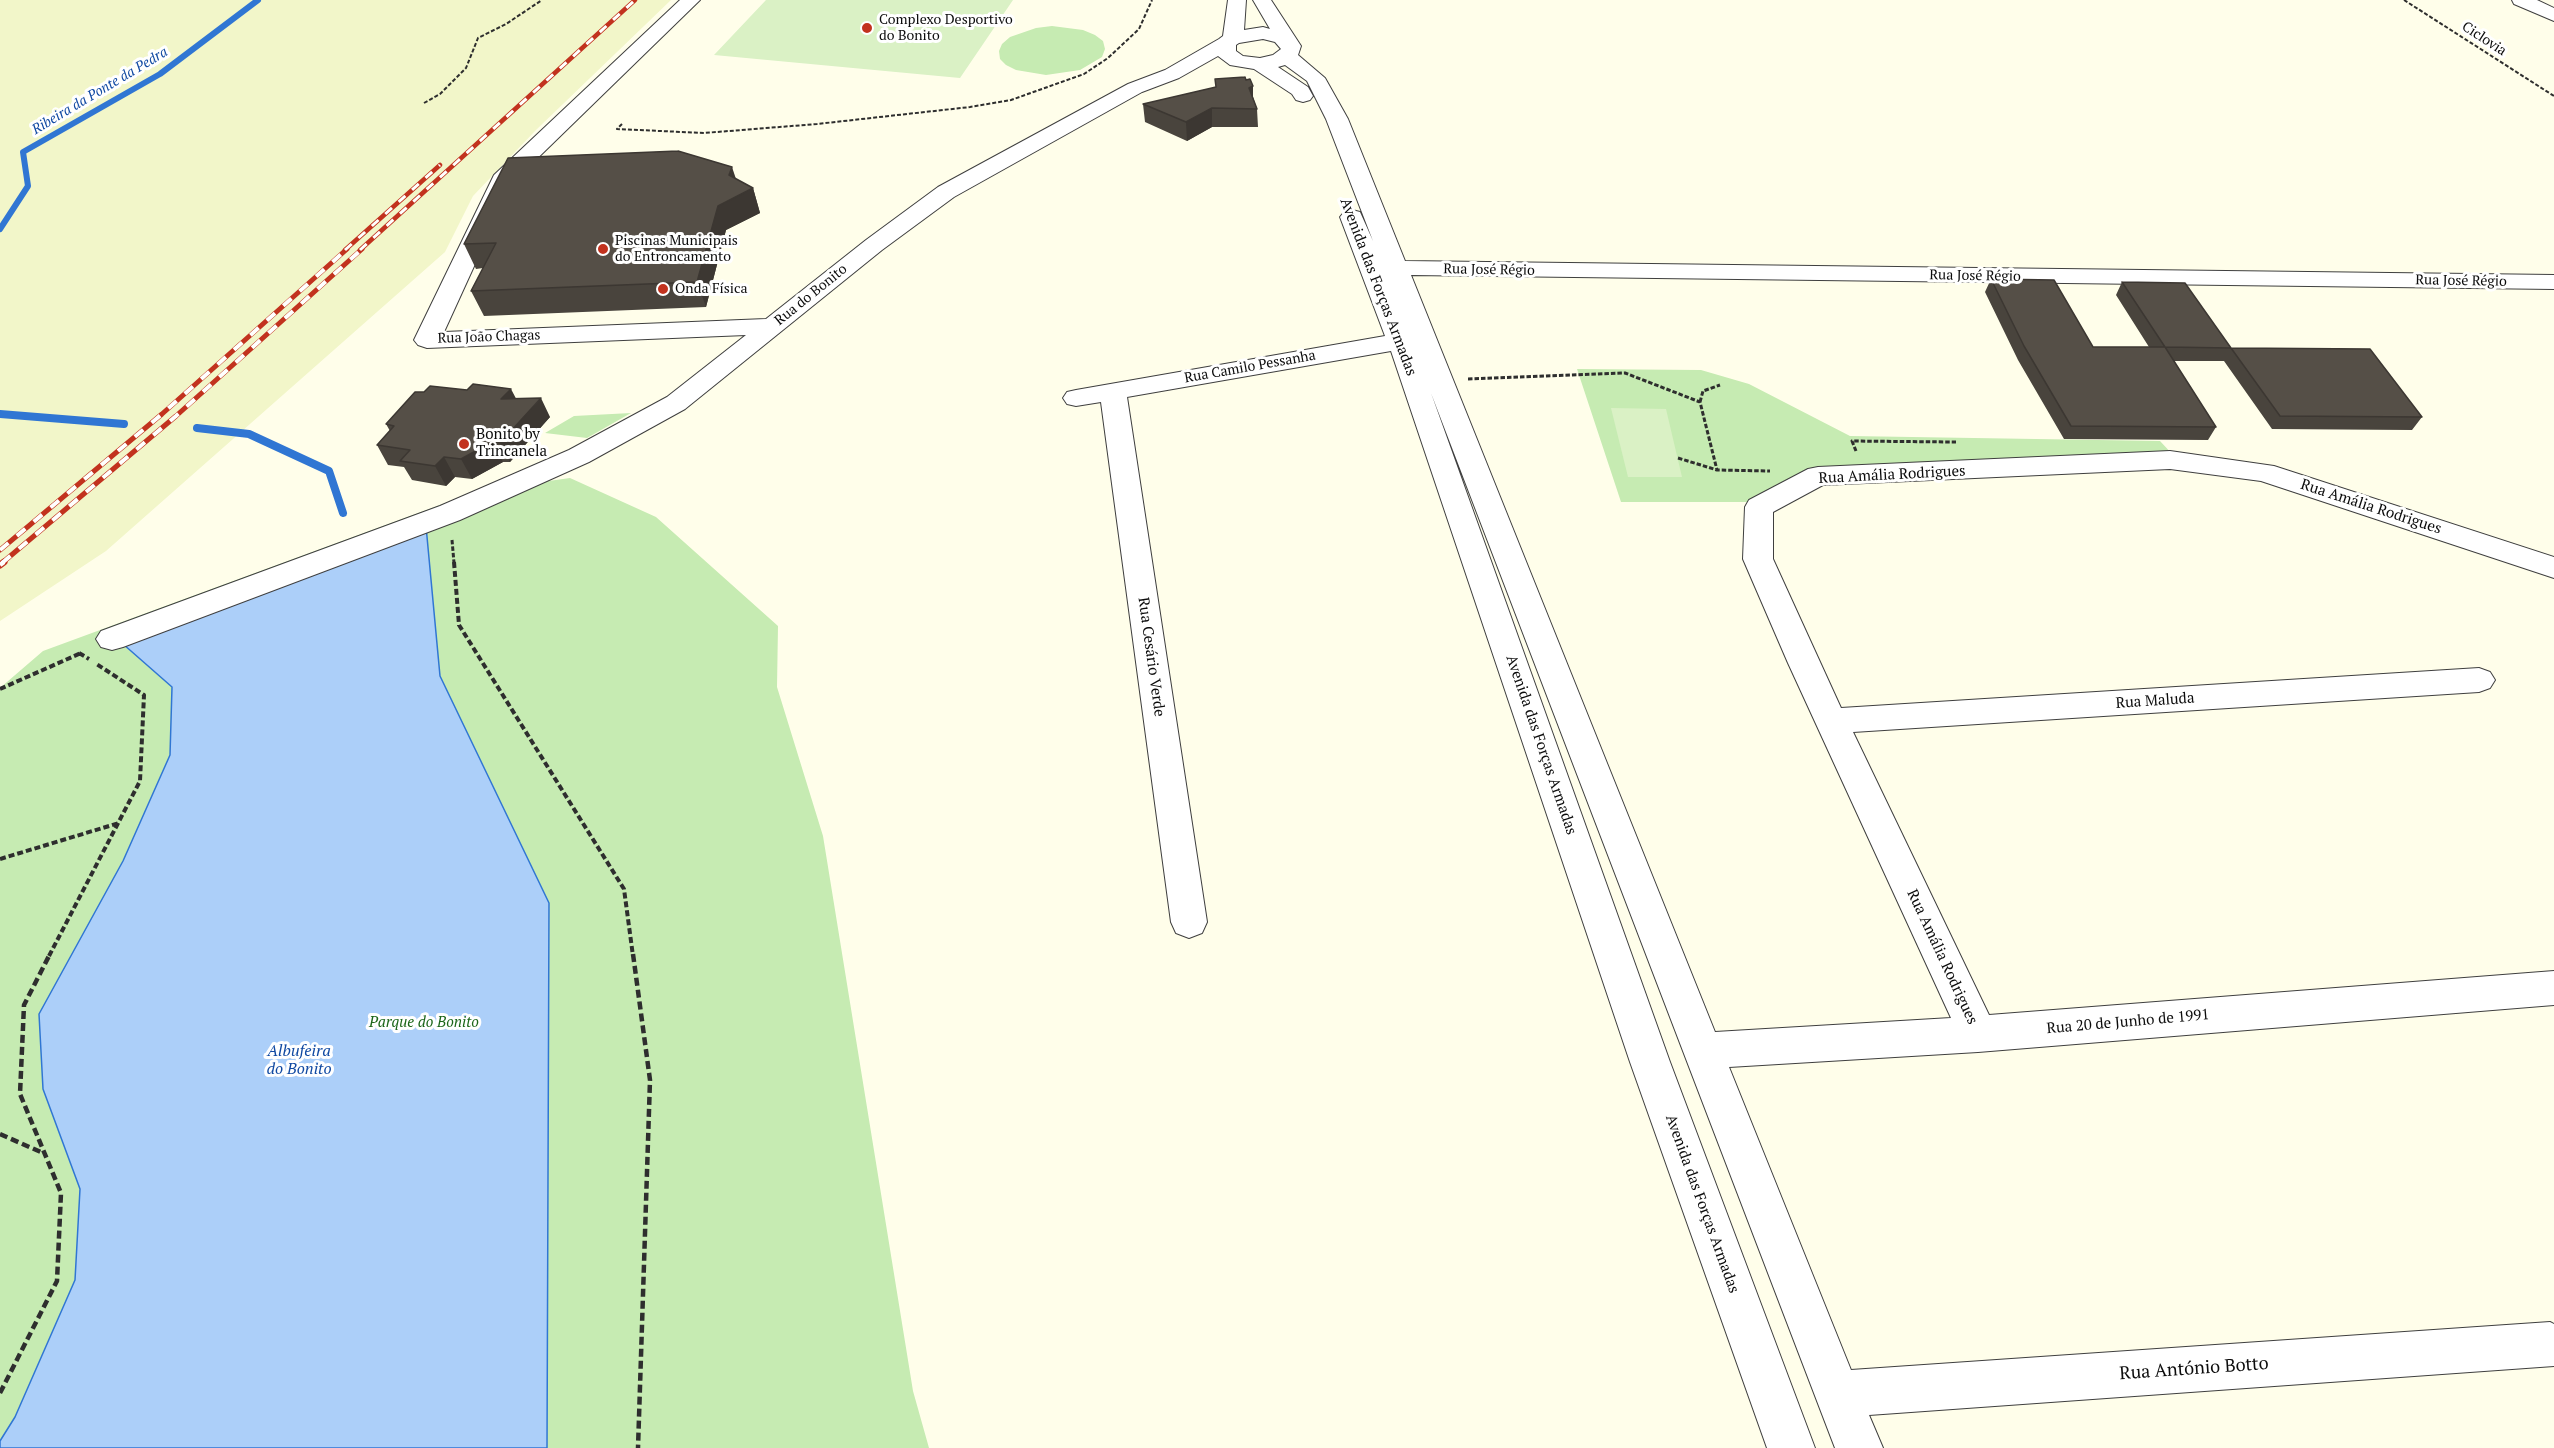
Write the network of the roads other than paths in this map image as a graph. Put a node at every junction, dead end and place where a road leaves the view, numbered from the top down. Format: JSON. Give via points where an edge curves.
{"nodes":[{"id":1,"x":691,"y":0,"type":"edge"},
{"id":2,"x":1237,"y":0,"type":"edge"},
{"id":3,"x":1262,"y":0,"type":"edge"},
{"id":4,"x":2521,"y":0,"type":"edge"},
{"id":5,"x":2554,"y":15,"type":"edge"},
{"id":6,"x":1230,"y":41,"type":"junction"},
{"id":7,"x":1270,"y":56,"type":"junction"},
{"id":8,"x":1172,"y":74,"type":"junction"},
{"id":9,"x":1397,"y":268,"type":"junction"},
{"id":10,"x":2554,"y":282,"type":"edge"},
{"id":11,"x":772,"y":326,"type":"junction"},
{"id":12,"x":1412,"y":339,"type":"junction"},
{"id":13,"x":1113,"y":391,"type":"junction"},
{"id":14,"x":1076,"y":398,"type":"dead end"},
{"id":15,"x":2554,"y":568,"type":"edge"},
{"id":16,"x":112,"y":639,"type":"road end"},
{"id":17,"x":2480,"y":680,"type":"dead end"},
{"id":18,"x":1831,"y":721,"type":"junction"},
{"id":19,"x":1189,"y":922,"type":"dead end"},
{"id":20,"x":2554,"y":988,"type":"edge"},
{"id":21,"x":1978,"y":1034,"type":"junction"},
{"id":22,"x":1702,"y":1051,"type":"junction"},
{"id":23,"x":2553,"y":1347,"type":"edge"},
{"id":24,"x":1838,"y":1394,"type":"junction"},
{"id":25,"x":1791,"y":1448,"type":"edge"},
{"id":26,"x":1859,"y":1448,"type":"edge"}],
"edges":[{"from":1,"to":11,"type":"street","name":"Rua João Chagas","via":[[502,180],[427,340]]},
{"from":2,"to":6,"type":"street"},
{"from":3,"to":7,"type":"street","name":"Avenida das Forças Armadas"},
{"from":4,"to":5,"type":"street"},
{"from":6,"to":7,"type":"street","via":[[1224,48],[1230,57]]},
{"from":6,"to":7,"type":"street","via":[[1263,33],[1282,38]]},
{"from":6,"to":8,"type":"street","name":"Rua do Bonito"},
{"from":7,"to":8,"type":"street","name":"Rua do Bonito"},
{"from":7,"to":9,"type":"street","name":"Avenida das Forças Armadas","via":[[1315,78],[1337,119]]},
{"from":7,"to":12,"type":"street","name":"Avenida das Forças Armadas","via":[[1301,91]]},
{"from":8,"to":11,"type":"street","name":"Rua do Bonito","via":[[1135,88],[946,192]]},
{"from":9,"to":10,"type":"street","name":"Rua José Régio"},
{"from":9,"to":12,"type":"street","name":"Avenida das Forças Armadas"},
{"from":11,"to":16,"type":"street","name":"Rua do Bonito","via":[[676,403],[579,456],[450,513]]},
{"from":12,"to":13,"type":"street","name":"Rua Camilo Pessanha"},
{"from":12,"to":22,"type":"street","name":"Avenida das Forças Armadas","via":[[1440,380]]},
{"from":12,"to":25,"type":"street","name":"Avenida das Forças Armadas","via":[[1650,1062]]},
{"from":13,"to":14,"type":"street","name":"Rua Camilo Pessanha"},
{"from":13,"to":19,"type":"street","name":"Rua Cesário Verde"},
{"from":15,"to":18,"type":"street","name":"Rua Amália Rodrigues","via":[[2264,472],[2170,460],[1818,476],[1759,507],[1758,558]]},
{"from":17,"to":18,"type":"street","name":"Rua Maluda"},
{"from":18,"to":21,"type":"street","name":"Rua Amália Rodrigues"},
{"from":20,"to":21,"type":"street","name":"Rua 20 de Junho de 1991"},
{"from":21,"to":22,"type":"street","name":"Rua 20 de Junho de 1991"},
{"from":22,"to":24,"type":"street","name":"Avenida das Forças Armadas"},
{"from":23,"to":24,"type":"street","name":"Rua António Botto"},
{"from":24,"to":26,"type":"street","name":"Avenida das Forças Armadas"}]}
